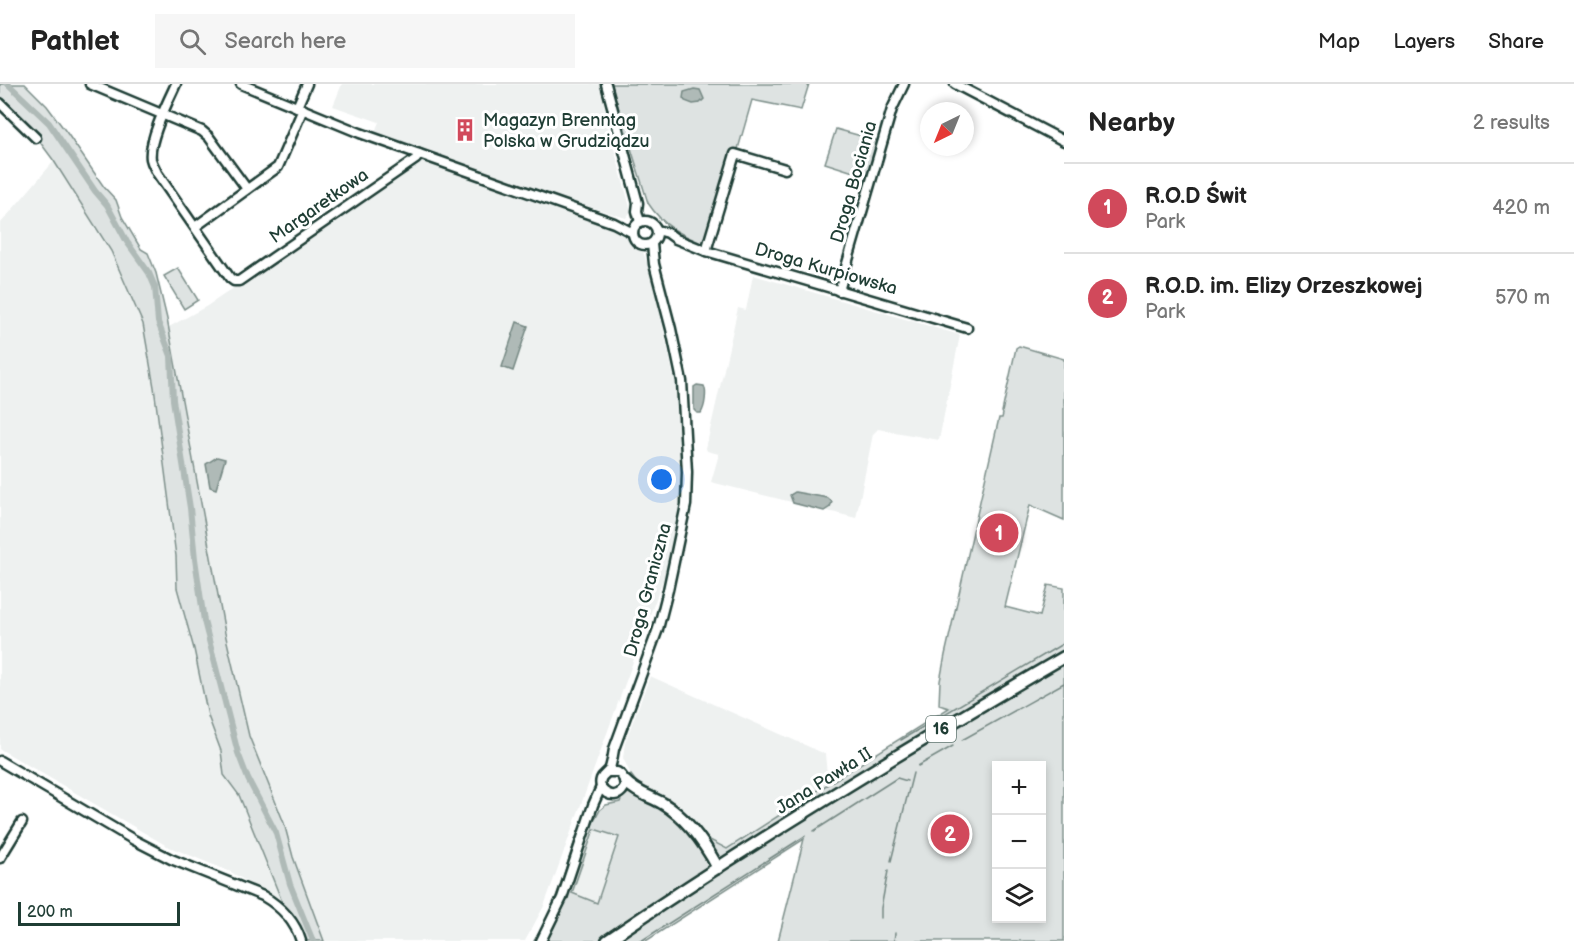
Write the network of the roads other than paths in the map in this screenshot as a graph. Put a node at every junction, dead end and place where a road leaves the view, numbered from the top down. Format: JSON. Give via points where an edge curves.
{"nodes":[{"id":1,"x":90,"y":84,"type":"edge"},
{"id":2,"x":176,"y":84,"type":"edge"},
{"id":3,"x":307,"y":84,"type":"edge"},
{"id":4,"x":606,"y":84,"type":"edge"},
{"id":5,"x":904,"y":84,"type":"edge"},
{"id":6,"x":956,"y":84,"type":"edge"},
{"id":7,"x":247,"y":85,"type":"edge"},
{"id":8,"x":0,"y":103,"type":"edge"},
{"id":9,"x":300,"y":108,"type":"junction"},
{"id":10,"x":163,"y":114,"type":"junction"},
{"id":11,"x":36,"y":138,"type":"dead end"},
{"id":12,"x":1064,"y":141,"type":"edge"},
{"id":13,"x":419,"y":154,"type":"junction"},
{"id":14,"x":784,"y":168,"type":"dead end"},
{"id":15,"x":247,"y":189,"type":"junction"},
{"id":16,"x":638,"y":226,"type":"junction"},
{"id":17,"x":195,"y":227,"type":"junction"},
{"id":18,"x":658,"y":233,"type":"junction"},
{"id":19,"x":649,"y":245,"type":"junction"},
{"id":20,"x":706,"y":251,"type":"junction"},
{"id":21,"x":839,"y":291,"type":"junction"},
{"id":22,"x":967,"y":328,"type":"dead end"},
{"id":23,"x":1064,"y":657,"type":"edge"},
{"id":24,"x":617,"y":743,"type":"junction"},
{"id":25,"x":0,"y":761,"type":"edge"},
{"id":26,"x":608,"y":772,"type":"junction"},
{"id":27,"x":619,"y":785,"type":"junction"},
{"id":28,"x":601,"y":787,"type":"junction"},
{"id":29,"x":590,"y":816,"type":"junction"},
{"id":30,"x":22,"y":822,"type":"dead end"},
{"id":31,"x":688,"y":827,"type":"junction"},
{"id":32,"x":0,"y":858,"type":"edge"},
{"id":33,"x":718,"y":868,"type":"junction"},
{"id":34,"x":700,"y":879,"type":"junction"},
{"id":35,"x":302,"y":941,"type":"edge"},
{"id":36,"x":541,"y":941,"type":"edge"},
{"id":37,"x":607,"y":941,"type":"edge"}],
"edges":[{"from":1,"to":10,"type":"street"},
{"from":2,"to":10,"type":"street"},
{"from":3,"to":9,"type":"street"},
{"from":4,"to":16,"type":"street","via":[[643,210]]},
{"from":5,"to":21,"type":"street","name":"Droga Bociania","via":[[892,109]]},
{"from":6,"to":12,"type":"street"},
{"from":7,"to":9,"type":"street"},
{"from":8,"to":11,"type":"street"},
{"from":9,"to":13,"type":"street"},
{"from":9,"to":15,"type":"street","via":[[278,167]]},
{"from":10,"to":15,"type":"street","via":[[209,136]]},
{"from":10,"to":17,"type":"street","via":[[151,157],[157,173]]},
{"from":13,"to":16,"type":"street","via":[[614,223]]},
{"from":13,"to":17,"type":"street","name":"Margaretkowa","via":[[239,281],[230,278]]},
{"from":14,"to":20,"type":"street","via":[[735,154]]},
{"from":15,"to":17,"type":"street"},
{"from":16,"to":18,"type":"street","via":[[653,224]]},
{"from":16,"to":19,"type":"street","via":[[633,237],[638,243]]},
{"from":18,"to":19,"type":"street"},
{"from":18,"to":20,"type":"street","name":"Droga Kurpiowska"},
{"from":19,"to":24,"type":"street","name":"Droga Graniczna","via":[[682,387],[686,497],[663,609]]},
{"from":20,"to":21,"type":"street","name":"Droga Kurpiowska"},
{"from":21,"to":22,"type":"street","name":"Droga Kurpiowska"},
{"from":23,"to":33,"type":"main road","name":"Jana Pawła II","number":"16","via":[[872,770]]},
{"from":24,"to":26,"type":"street","name":"Droga Graniczna"},
{"from":24,"to":27,"type":"street","name":"Droga Graniczna"},
{"from":25,"to":35,"type":"street","via":[[171,859],[263,896],[276,904]]},
{"from":26,"to":27,"type":"street","via":[[614,771]]},
{"from":26,"to":28,"type":"street","name":"Droga Graniczna","via":[[602,776]]},
{"from":27,"to":28,"type":"street","via":[[606,794]]},
{"from":27,"to":29,"type":"street"},
{"from":27,"to":31,"type":"main road","via":[[669,808]]},
{"from":28,"to":29,"type":"street"},
{"from":29,"to":36,"type":"street","via":[[562,898]]},
{"from":30,"to":32,"type":"street"},
{"from":31,"to":33,"type":"main road"},
{"from":31,"to":34,"type":"main road","via":[[706,863]]},
{"from":33,"to":34,"type":"main road","name":"Jana Pawła II","number":"16"},
{"from":34,"to":37,"type":"main road","name":"Jana Pawła II","number":"16"}]}
